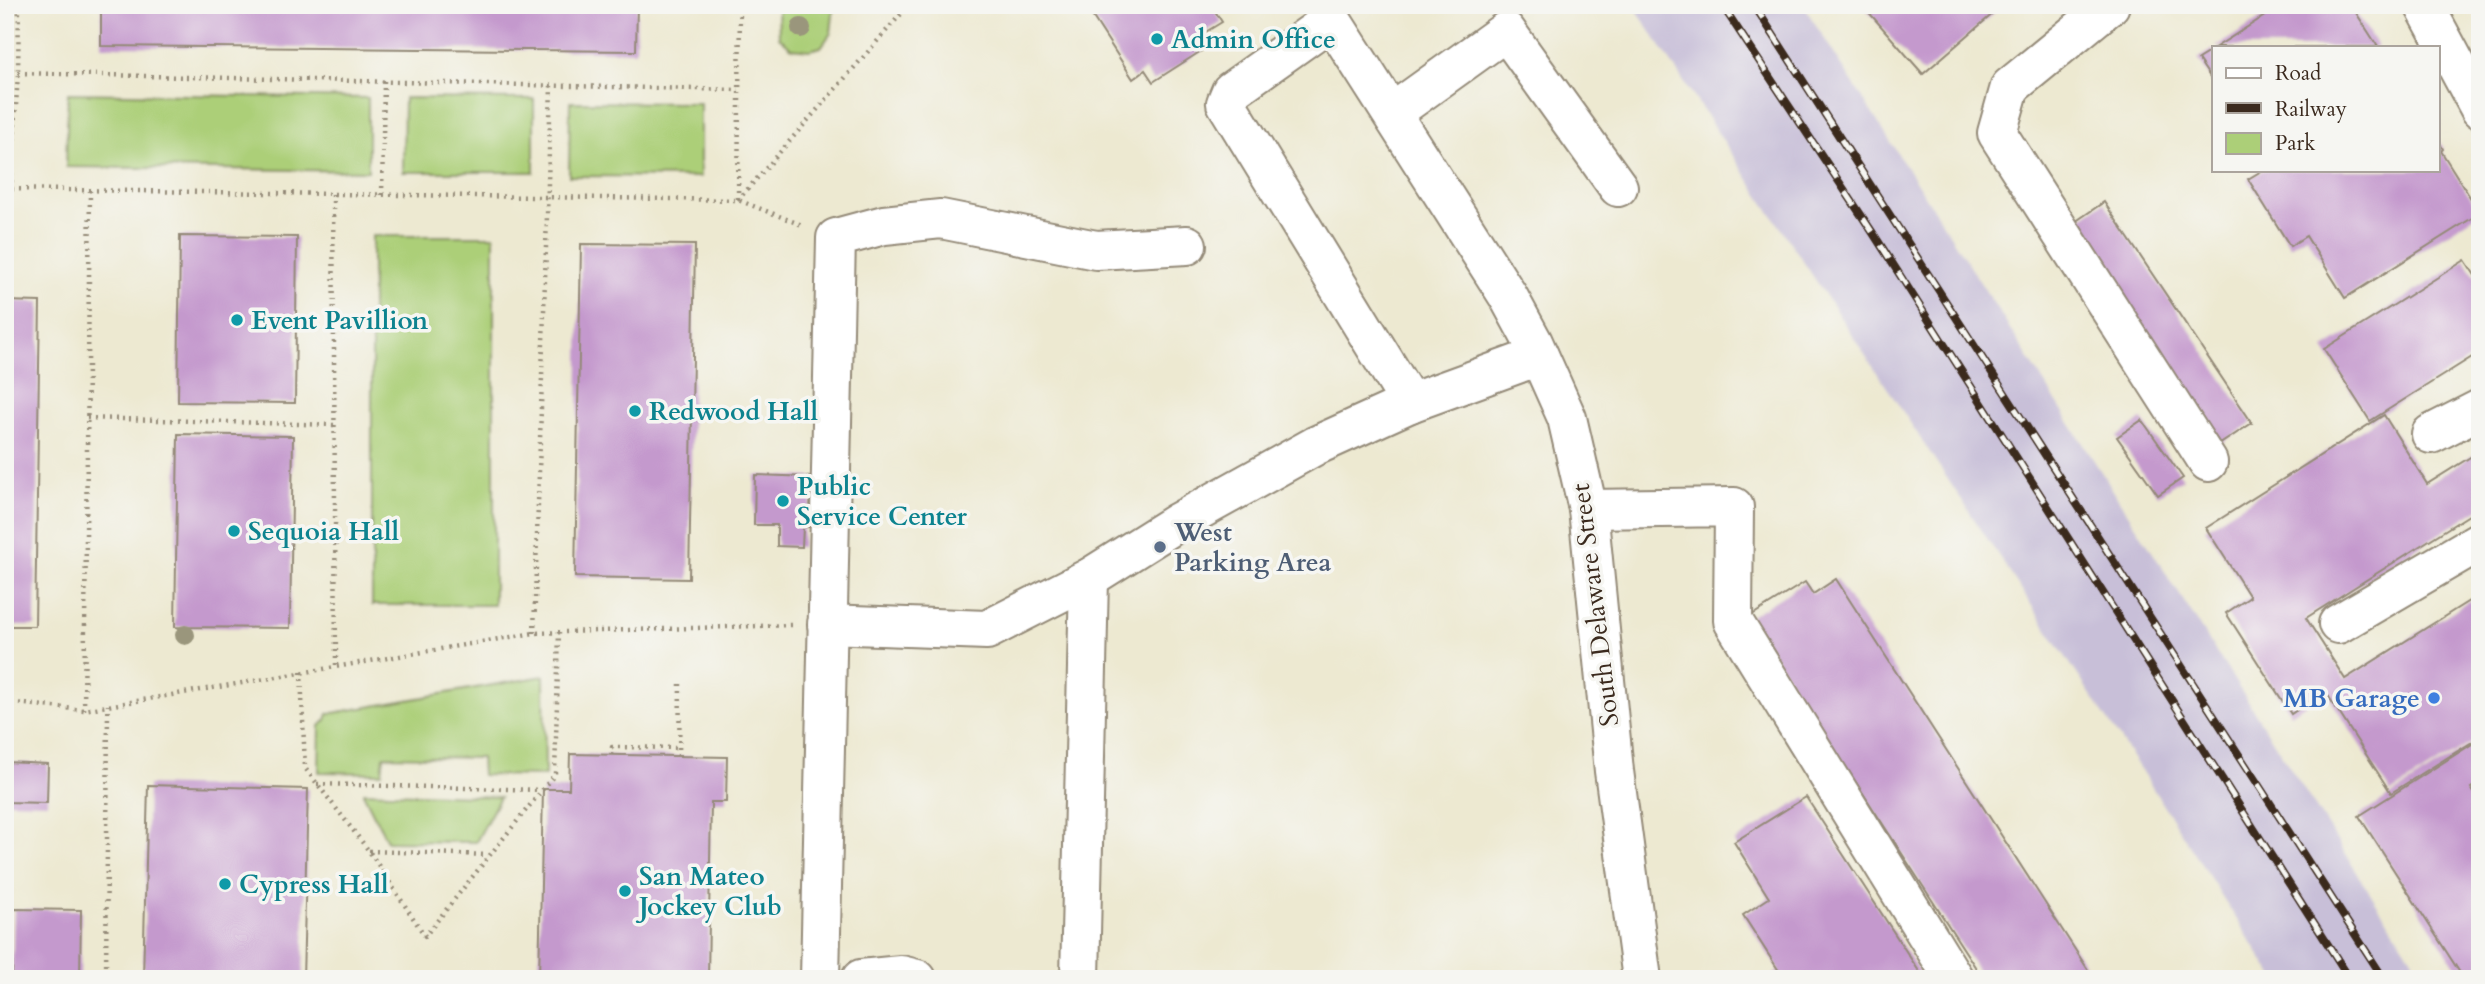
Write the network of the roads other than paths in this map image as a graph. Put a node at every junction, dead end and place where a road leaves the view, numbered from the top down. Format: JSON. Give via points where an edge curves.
{"nodes":[{"id":1,"x":2110,"y":5,"type":"edge"},
{"id":2,"x":2424,"y":5,"type":"edge"},
{"id":3,"x":1327,"y":13,"type":"edge"},
{"id":4,"x":2480,"y":109,"type":"edge"},
{"id":5,"x":1392,"y":113,"type":"junction"},
{"id":6,"x":1618,"y":187,"type":"dead end"},
{"id":7,"x":1187,"y":245,"type":"dead end"},
{"id":8,"x":1539,"y":356,"type":"junction"},
{"id":9,"x":1410,"y":403,"type":"junction"},
{"id":10,"x":2480,"y":410,"type":"edge"},
{"id":11,"x":2431,"y":434,"type":"dead end"},
{"id":12,"x":2208,"y":462,"type":"dead end"},
{"id":13,"x":1588,"y":509,"type":"junction"},
{"id":14,"x":2480,"y":541,"type":"edge"},
{"id":15,"x":1089,"y":578,"type":"junction"},
{"id":16,"x":827,"y":624,"type":"junction"},
{"id":17,"x":2338,"y":624,"type":"dead end"},
{"id":18,"x":820,"y":979,"type":"edge"},
{"id":19,"x":861,"y":979,"type":"edge"},
{"id":20,"x":917,"y":979,"type":"edge"},
{"id":21,"x":1080,"y":979,"type":"edge"},
{"id":22,"x":1642,"y":979,"type":"edge"},
{"id":23,"x":1954,"y":979,"type":"edge"}],
"edges":[{"from":1,"to":12,"type":"main road","via":[[2010,87],[1997,133]]},
{"from":2,"to":4,"type":"main road"},
{"from":3,"to":5,"type":"main road","name":"South Delaware Street"},
{"from":3,"to":9,"type":"main road","via":[[1231,91],[1226,103]]},
{"from":5,"to":6,"type":"main road","via":[[1506,31]]},
{"from":5,"to":8,"type":"main road","name":"South Delaware Street","via":[[1508,296]]},
{"from":7,"to":16,"type":"main road","via":[[1096,250],[941,219],[884,225],[836,238]]},
{"from":8,"to":9,"type":"main road"},
{"from":8,"to":13,"type":"main road","name":"South Delaware Street","via":[[1567,418]]},
{"from":9,"to":15,"type":"main road","via":[[1315,446]]},
{"from":10,"to":11,"type":"main road"},
{"from":13,"to":22,"type":"main road","name":"South Delaware Street","via":[[1614,771]]},
{"from":13,"to":23,"type":"main road","via":[[1734,507],[1733,621]]},
{"from":14,"to":17,"type":"main road"},
{"from":15,"to":16,"type":"main road","via":[[987,630]]},
{"from":15,"to":21,"type":"main road"},
{"from":16,"to":18,"type":"main road"},
{"from":19,"to":20,"type":"main road","via":[[901,975]]}]}
